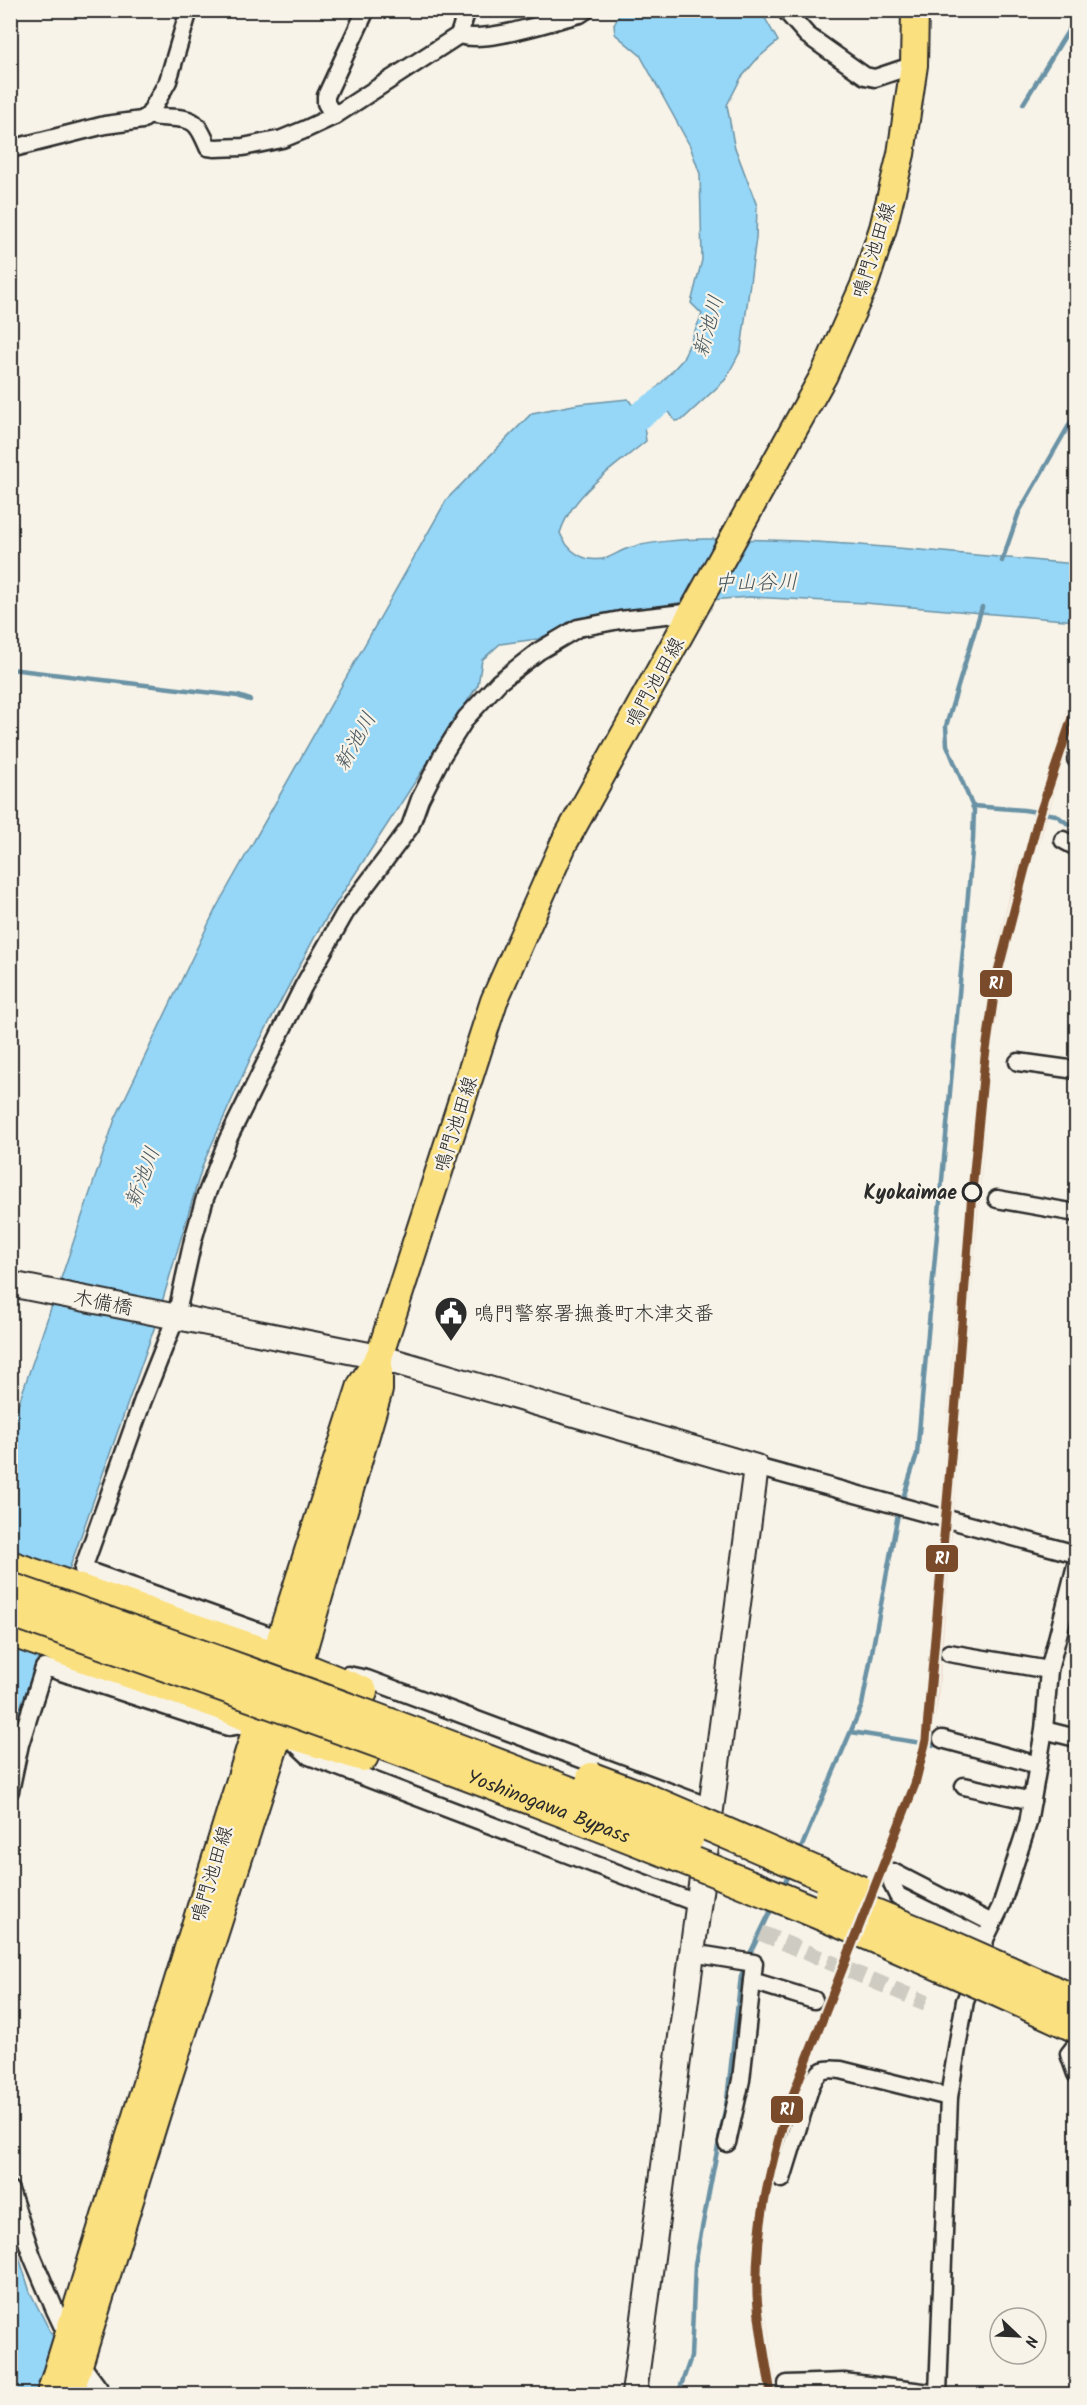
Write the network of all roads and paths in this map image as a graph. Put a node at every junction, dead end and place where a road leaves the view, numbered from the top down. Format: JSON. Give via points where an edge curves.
{"nodes":[{"id":1,"x":189,"y":10,"type":"edge"},
{"id":2,"x":366,"y":10,"type":"edge"},
{"id":3,"x":467,"y":10,"type":"edge"},
{"id":4,"x":586,"y":10,"type":"edge"},
{"id":5,"x":785,"y":10,"type":"edge"},
{"id":6,"x":915,"y":10,"type":"edge"},
{"id":7,"x":459,"y":35,"type":"junction"},
{"id":8,"x":914,"y":65,"type":"junction"},
{"id":9,"x":148,"y":115,"type":"junction"},
{"id":10,"x":334,"y":116,"type":"junction"},
{"id":11,"x":10,"y":149,"type":"edge"},
{"id":12,"x":695,"y":608,"type":"junction"},
{"id":13,"x":1018,"y":1062,"type":"dead end"},
{"id":14,"x":1077,"y":1070,"type":"edge"},
{"id":15,"x":997,"y":1199,"type":"dead end"},
{"id":16,"x":1077,"y":1214,"type":"edge"},
{"id":17,"x":10,"y":1284,"type":"edge"},
{"id":18,"x":172,"y":1316,"type":"junction"},
{"id":19,"x":379,"y":1357,"type":"junction"},
{"id":20,"x":756,"y":1467,"type":"junction"},
{"id":21,"x":1077,"y":1554,"type":"edge"},
{"id":22,"x":1077,"y":1565,"type":"edge"},
{"id":23,"x":10,"y":1566,"type":"edge"},
{"id":24,"x":10,"y":1588,"type":"edge"},
{"id":25,"x":10,"y":1611,"type":"edge"},
{"id":26,"x":10,"y":1630,"type":"edge"},
{"id":27,"x":949,"y":1653,"type":"dead end"},
{"id":28,"x":284,"y":1654,"type":"junction"},
{"id":29,"x":1049,"y":1670,"type":"junction"},
{"id":30,"x":269,"y":1726,"type":"junction"},
{"id":31,"x":1044,"y":1730,"type":"junction"},
{"id":32,"x":1077,"y":1737,"type":"edge"},
{"id":33,"x":942,"y":1739,"type":"dead end"},
{"id":34,"x":1038,"y":1765,"type":"junction"},
{"id":35,"x":964,"y":1786,"type":"dead end"},
{"id":36,"x":10,"y":1791,"type":"edge"},
{"id":37,"x":1032,"y":1801,"type":"junction"},
{"id":38,"x":710,"y":1807,"type":"junction"},
{"id":39,"x":699,"y":1904,"type":"junction"},
{"id":40,"x":992,"y":1923,"type":"junction"},
{"id":41,"x":986,"y":1939,"type":"junction"},
{"id":42,"x":941,"y":1952,"type":"junction"},
{"id":43,"x":693,"y":1953,"type":"junction"},
{"id":44,"x":752,"y":1981,"type":"junction"},
{"id":45,"x":814,"y":2000,"type":"dead end"},
{"id":46,"x":1077,"y":2001,"type":"edge"},
{"id":47,"x":1077,"y":2027,"type":"edge"},
{"id":48,"x":1077,"y":2045,"type":"edge"},
{"id":49,"x":1077,"y":2074,"type":"edge"},
{"id":50,"x":949,"y":2097,"type":"junction"},
{"id":51,"x":728,"y":2143,"type":"dead end"},
{"id":52,"x":782,"y":2179,"type":"dead end"},
{"id":53,"x":10,"y":2190,"type":"edge"},
{"id":54,"x":72,"y":2354,"type":"junction"},
{"id":55,"x":787,"y":2384,"type":"dead end"},
{"id":56,"x":50,"y":2394,"type":"edge"},
{"id":57,"x":70,"y":2394,"type":"edge"},
{"id":58,"x":103,"y":2394,"type":"edge"},
{"id":59,"x":634,"y":2394,"type":"edge"},
{"id":60,"x":938,"y":2394,"type":"edge"}],
"edges":[{"from":1,"to":9,"type":"street","via":[[168,81]]},
{"from":2,"to":10,"type":"street","via":[[326,96]]},
{"from":3,"to":7,"type":"street"},
{"from":4,"to":7,"type":"street","via":[[510,33]]},
{"from":5,"to":8,"type":"street","via":[[807,35],[865,76],[875,78]]},
{"from":6,"to":8,"type":"main road","name":"鳴門池田線"},
{"from":7,"to":10,"type":"street"},
{"from":8,"to":12,"type":"main road","name":"鳴門池田線","via":[[901,154],[865,283],[824,375]]},
{"from":9,"to":10,"type":"street","via":[[187,119],[196,125],[208,147],[215,148],[282,139]]},
{"from":9,"to":11,"type":"street","via":[[142,120],[105,125]]},
{"from":12,"to":18,"type":"street","via":[[578,628],[539,651],[499,682],[466,718],[442,756],[410,827],[345,913],[303,987],[228,1139],[205,1198]]},
{"from":12,"to":19,"type":"main road","name":"鳴門池田線","via":[[564,843],[494,1001]]},
{"from":13,"to":14,"type":"street"},
{"from":15,"to":16,"type":"street"},
{"from":17,"to":18,"type":"street","name":"木備橋"},
{"from":18,"to":19,"type":"street","name":"木備橋"},
{"from":18,"to":28,"type":"street","via":[[83,1569]]},
{"from":19,"to":20,"type":"street","name":"木備橋"},
{"from":19,"to":28,"type":"main road","name":"鳴門池田線","via":[[379,1390]]},
{"from":20,"to":21,"type":"street"},
{"from":20,"to":38,"type":"street"},
{"from":22,"to":29,"type":"street"},
{"from":23,"to":28,"type":"highway"},
{"from":24,"to":42,"type":"highway","name":"Yoshinogawa Bypass","bridge":true,"via":[[521,1771]]},
{"from":25,"to":42,"type":"highway","name":"Yoshinogawa Bypass","bridge":true,"via":[[326,1721]]},
{"from":26,"to":30,"type":"highway","via":[[223,1705]]},
{"from":27,"to":29,"type":"street"},
{"from":28,"to":30,"type":"main road","name":"鳴門池田線"},
{"from":28,"to":38,"type":"street","via":[[367,1679]]},
{"from":28,"to":42,"type":"highway","bridge":true,"via":[[362,1692],[651,1801],[874,1897],[911,1917]]},
{"from":29,"to":31,"type":"street"},
{"from":30,"to":36,"type":"street","via":[[228,1727],[44,1668]]},
{"from":30,"to":39,"type":"street","via":[[309,1756]]},
{"from":30,"to":42,"type":"highway","bridge":true,"via":[[363,1756],[620,1850],[878,1951]]},
{"from":30,"to":54,"type":"main road","name":"鳴門池田線"},
{"from":31,"to":32,"type":"street"},
{"from":31,"to":34,"type":"street"},
{"from":33,"to":34,"type":"street"},
{"from":34,"to":37,"type":"street"},
{"from":35,"to":37,"type":"street"},
{"from":37,"to":40,"type":"street","via":[[1028,1823]]},
{"from":38,"to":39,"type":"street"},
{"from":39,"to":43,"type":"street"},
{"from":40,"to":41,"type":"street"},
{"from":40,"to":41,"type":"street","via":[[893,1872],[892,1884],[898,1896]]},
{"from":41,"to":50,"type":"street","via":[[982,1962],[965,2001]]},
{"from":42,"to":46,"type":"highway","name":"Yoshinogawa Bypass","bridge":true},
{"from":42,"to":47,"type":"highway","name":"Yoshinogawa Bypass","bridge":true},
{"from":43,"to":44,"type":"street","via":[[754,1964]]},
{"from":43,"to":59,"type":"street"},
{"from":44,"to":45,"type":"street"},
{"from":44,"to":51,"type":"street","via":[[741,2080]]},
{"from":48,"to":49,"type":"street","via":[[1069,2054]]},
{"from":50,"to":52,"type":"street","via":[[825,2068],[811,2085]]},
{"from":50,"to":60,"type":"street"},
{"from":53,"to":54,"type":"street"},
{"from":54,"to":56,"type":"main road","name":"鳴門池田線"},
{"from":54,"to":57,"type":"main road","name":"鳴門池田線"},
{"from":54,"to":58,"type":"street"},
{"from":55,"to":60,"type":"street","via":[[844,2382]]}]}
